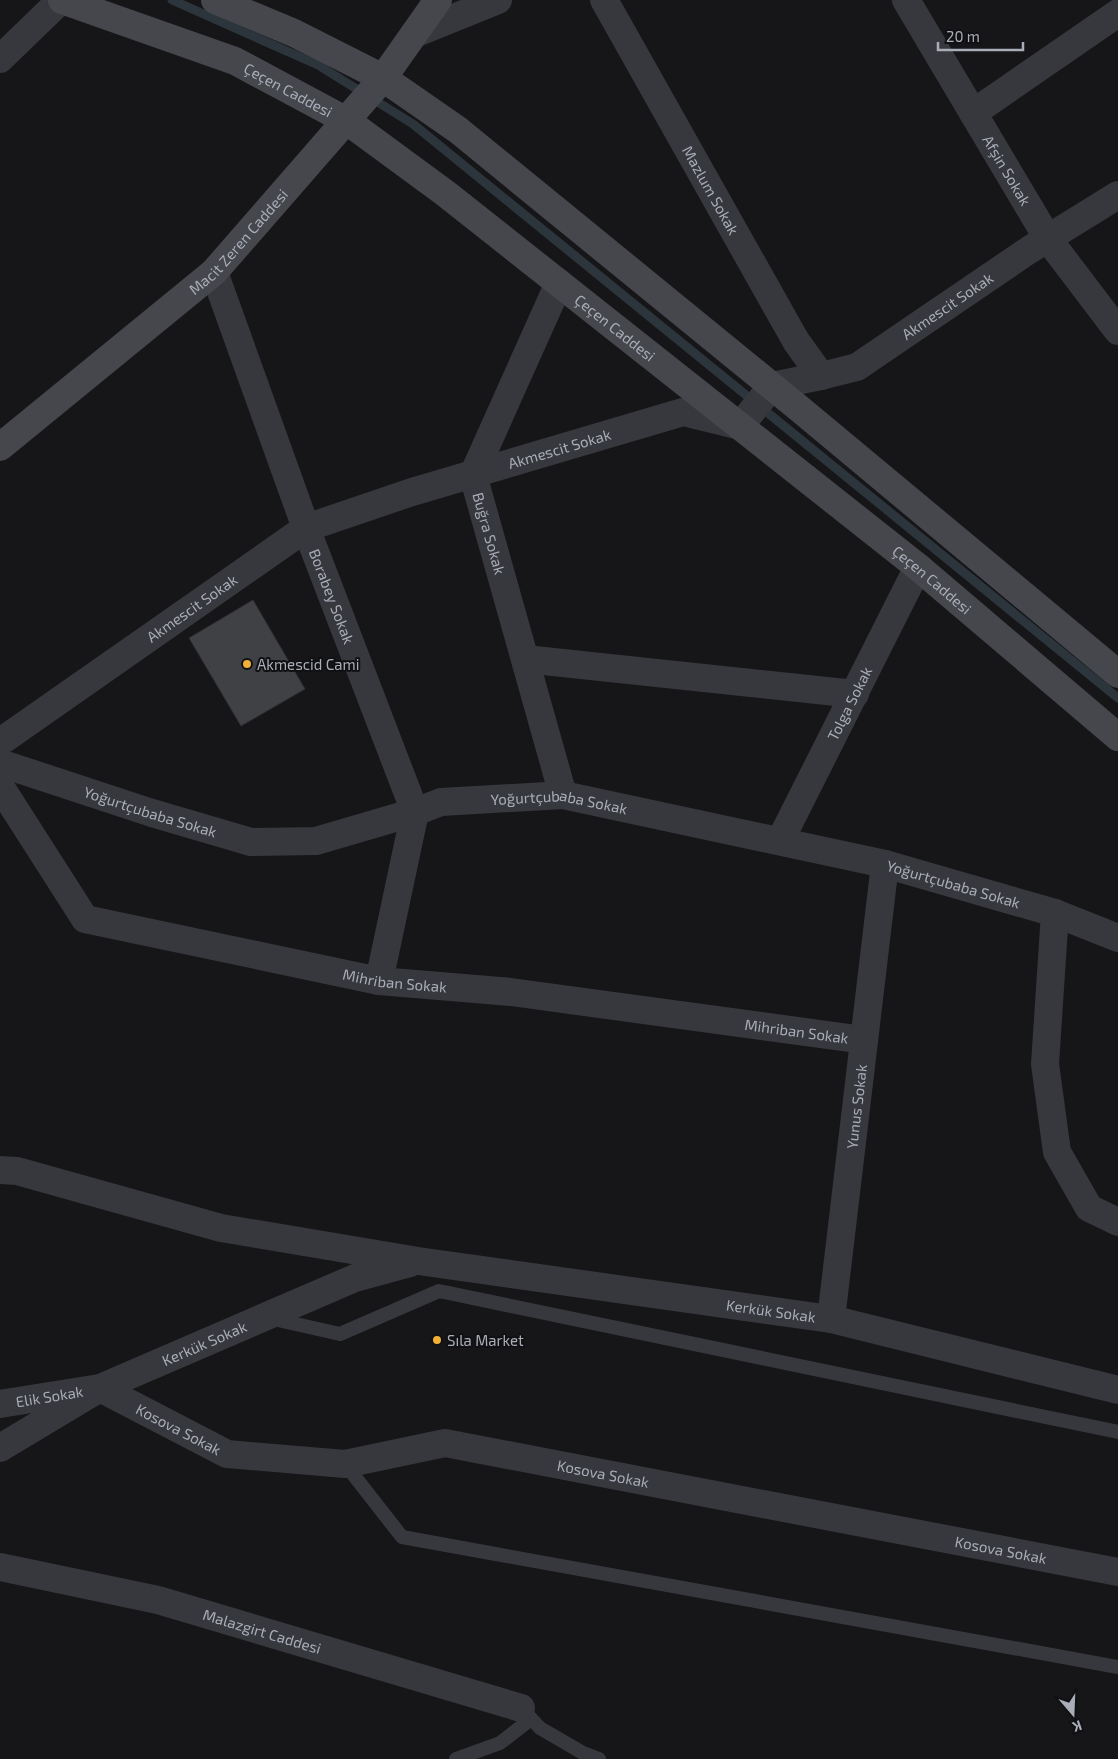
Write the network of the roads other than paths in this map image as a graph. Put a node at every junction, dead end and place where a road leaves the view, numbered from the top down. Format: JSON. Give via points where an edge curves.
{"nodes":[{"id":1,"x":61,"y":0,"type":"edge"},
{"id":2,"x":215,"y":0,"type":"edge"},
{"id":3,"x":438,"y":0,"type":"edge"},
{"id":4,"x":498,"y":0,"type":"edge"},
{"id":5,"x":604,"y":0,"type":"edge"},
{"id":6,"x":906,"y":0,"type":"edge"},
{"id":7,"x":1118,"y":13,"type":"edge"},
{"id":8,"x":414,"y":34,"type":"junction"},
{"id":9,"x":0,"y":59,"type":"edge"},
{"id":10,"x":382,"y":78,"type":"junction"},
{"id":11,"x":974,"y":113,"type":"junction"},
{"id":12,"x":347,"y":121,"type":"junction"},
{"id":13,"x":1118,"y":195,"type":"edge"},
{"id":14,"x":1048,"y":239,"type":"junction"},
{"id":15,"x":214,"y":272,"type":"junction"},
{"id":16,"x":559,"y":283,"type":"junction"},
{"id":17,"x":1118,"y":331,"type":"edge"},
{"id":18,"x":821,"y":376,"type":"junction"},
{"id":19,"x":772,"y":386,"type":"junction"},
{"id":20,"x":740,"y":426,"type":"junction"},
{"id":21,"x":0,"y":447,"type":"edge"},
{"id":22,"x":473,"y":475,"type":"junction"},
{"id":23,"x":306,"y":528,"type":"junction"},
{"id":24,"x":918,"y":567,"type":"junction"},
{"id":25,"x":525,"y":659,"type":"junction"},
{"id":26,"x":1118,"y":674,"type":"edge"},
{"id":27,"x":855,"y":694,"type":"junction"},
{"id":28,"x":1118,"y":737,"type":"edge"},
{"id":29,"x":0,"y":742,"type":"edge"},
{"id":30,"x":0,"y":763,"type":"edge"},
{"id":31,"x":0,"y":786,"type":"edge"},
{"id":32,"x":563,"y":795,"type":"junction"},
{"id":33,"x":415,"y":812,"type":"junction"},
{"id":34,"x":780,"y":842,"type":"junction"},
{"id":35,"x":885,"y":864,"type":"junction"},
{"id":36,"x":1055,"y":913,"type":"junction"},
{"id":37,"x":1118,"y":938,"type":"edge"},
{"id":38,"x":380,"y":981,"type":"junction"},
{"id":39,"x":864,"y":1040,"type":"junction"},
{"id":40,"x":0,"y":1170,"type":"edge"},
{"id":41,"x":1118,"y":1222,"type":"edge"},
{"id":42,"x":418,"y":1261,"type":"junction"},
{"id":43,"x":264,"y":1317,"type":"junction"},
{"id":44,"x":831,"y":1319,"type":"junction"},
{"id":45,"x":100,"y":1388,"type":"junction"},
{"id":46,"x":1118,"y":1390,"type":"edge"},
{"id":47,"x":0,"y":1404,"type":"edge"},
{"id":48,"x":1118,"y":1432,"type":"edge"},
{"id":49,"x":0,"y":1448,"type":"edge"},
{"id":50,"x":345,"y":1464,"type":"junction"},
{"id":51,"x":0,"y":1567,"type":"edge"},
{"id":52,"x":1118,"y":1572,"type":"edge"},
{"id":53,"x":1118,"y":1667,"type":"edge"},
{"id":54,"x":526,"y":1713,"type":"junction"},
{"id":55,"x":456,"y":1759,"type":"edge"},
{"id":56,"x":599,"y":1759,"type":"edge"}],
"edges":[{"from":1,"to":9,"type":"street"},
{"from":1,"to":12,"type":"street","name":"Çeçen Caddesi","via":[[235,61]]},
{"from":2,"to":10,"type":"street","via":[[294,33]]},
{"from":3,"to":8,"type":"street","name":"Macit Zeren Caddesi"},
{"from":4,"to":8,"type":"street"},
{"from":5,"to":18,"type":"street","name":"Mazlum Sokak","via":[[796,341]]},
{"from":6,"to":11,"type":"street","name":"Afşin Sokak"},
{"from":7,"to":11,"type":"street"},
{"from":8,"to":10,"type":"street","name":"Macit Zeren Caddesi"},
{"from":10,"to":12,"type":"street","name":"Macit Zeren Caddesi"},
{"from":10,"to":19,"type":"street","via":[[458,130]]},
{"from":11,"to":14,"type":"street","name":"Afşin Sokak"},
{"from":12,"to":15,"type":"street","name":"Macit Zeren Caddesi"},
{"from":12,"to":16,"type":"street","name":"Çeçen Caddesi"},
{"from":13,"to":14,"type":"street","name":"Akmescit Sokak"},
{"from":14,"to":17,"type":"street","name":"Afşin Sokak"},
{"from":14,"to":18,"type":"street","name":"Akmescit Sokak","via":[[856,367]]},
{"from":15,"to":21,"type":"street","name":"Macit Zeren Caddesi"},
{"from":15,"to":23,"type":"street","name":"Borabey Sokak"},
{"from":16,"to":20,"type":"street","name":"Çeçen Caddesi"},
{"from":16,"to":22,"type":"street","name":"Buğra Sokak"},
{"from":18,"to":19,"type":"street","name":"Akmescit Sokak"},
{"from":19,"to":20,"type":"street"},
{"from":19,"to":26,"type":"street"},
{"from":20,"to":22,"type":"street","name":"Akmescit Sokak","via":[[683,412]]},
{"from":20,"to":24,"type":"street","name":"Çeçen Caddesi"},
{"from":22,"to":23,"type":"street","name":"Akmescit Sokak"},
{"from":22,"to":25,"type":"street","name":"Buğra Sokak"},
{"from":23,"to":29,"type":"street","name":"Akmescit Sokak"},
{"from":23,"to":33,"type":"street","name":"Borabey Sokak"},
{"from":24,"to":27,"type":"street","name":"Tolga Sokak"},
{"from":24,"to":28,"type":"street","name":"Çeçen Caddesi"},
{"from":25,"to":27,"type":"street"},
{"from":25,"to":32,"type":"street","name":"Buğra Sokak"},
{"from":27,"to":34,"type":"street","name":"Tolga Sokak"},
{"from":30,"to":33,"type":"street","name":"Yoğurtçubaba Sokak","via":[[251,842],[316,840]]},
{"from":31,"to":38,"type":"street","name":"Mihriban Sokak","via":[[86,919]]},
{"from":32,"to":33,"type":"street","name":"Yoğurtçubaba Sokak","via":[[441,802]]},
{"from":32,"to":34,"type":"street","name":"Yoğurtçubaba Sokak"},
{"from":33,"to":38,"type":"street"},
{"from":34,"to":35,"type":"street","name":"Yoğurtçubaba Sokak"},
{"from":35,"to":36,"type":"street","name":"Yoğurtçubaba Sokak"},
{"from":35,"to":39,"type":"street","name":"Yunus Sokak"},
{"from":36,"to":37,"type":"street","name":"Yoğurtçubaba Sokak"},
{"from":36,"to":41,"type":"street","via":[[1045,1064],[1057,1152],[1089,1208]]},
{"from":38,"to":39,"type":"street","name":"Mihriban Sokak","via":[[511,992]]},
{"from":39,"to":44,"type":"street","name":"Yunus Sokak"},
{"from":40,"to":42,"type":"street","name":"Kerkük Sokak","via":[[16,1171],[221,1228]]},
{"from":42,"to":43,"type":"street","name":"Kerkük Sokak","via":[[355,1278]]},
{"from":42,"to":44,"type":"street","name":"Kerkük Sokak"},
{"from":43,"to":45,"type":"street","name":"Kerkük Sokak"},
{"from":43,"to":48,"type":"lane","via":[[340,1334],[439,1291]]},
{"from":44,"to":46,"type":"street","name":"Kerkük Sokak"},
{"from":45,"to":47,"type":"street","name":"Elik Sokak"},
{"from":45,"to":49,"type":"street","name":"Kerkük Sokak"},
{"from":45,"to":50,"type":"street","name":"Kosova Sokak","via":[[226,1454]]},
{"from":50,"to":52,"type":"street","name":"Kosova Sokak","via":[[445,1443]]},
{"from":50,"to":53,"type":"lane","via":[[402,1537]]},
{"from":51,"to":54,"type":"street","name":"Malazgirt Caddesi","via":[[158,1600]]},
{"from":54,"to":55,"type":"lane","via":[[500,1743]]},
{"from":54,"to":56,"type":"lane","via":[[540,1728]]}]}
